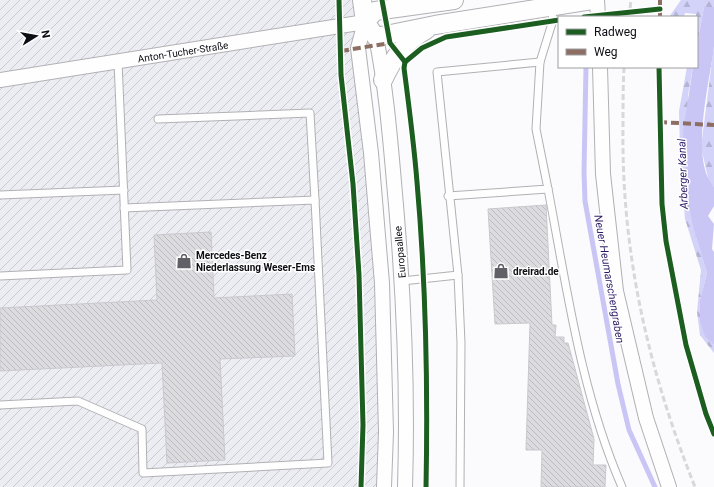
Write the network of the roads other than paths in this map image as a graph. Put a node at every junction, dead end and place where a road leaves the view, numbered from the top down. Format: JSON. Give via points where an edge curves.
{"nodes":[{"id":1,"x":362,"y":0,"type":"edge"},
{"id":2,"x":454,"y":0,"type":"edge"},
{"id":3,"x":592,"y":0,"type":"edge"},
{"id":4,"x":597,"y":0,"type":"edge"},
{"id":5,"x":551,"y":7,"type":"junction"},
{"id":6,"x":598,"y":16,"type":"edge"},
{"id":7,"x":365,"y":22,"type":"junction"},
{"id":8,"x":435,"y":25,"type":"junction"},
{"id":9,"x":376,"y":37,"type":"junction"},
{"id":10,"x":118,"y":62,"type":"junction"},
{"id":11,"x":540,"y":62,"type":"junction"},
{"id":12,"x":600,"y":68,"type":"edge"},
{"id":13,"x":0,"y":80,"type":"edge"},
{"id":14,"x":383,"y":80,"type":"junction"},
{"id":15,"x":158,"y":119,"type":"dead end"},
{"id":16,"x":548,"y":189,"type":"junction"},
{"id":17,"x":124,"y":190,"type":"junction"},
{"id":18,"x":0,"y":196,"type":"edge"},
{"id":19,"x":448,"y":196,"type":"junction"},
{"id":20,"x":315,"y":200,"type":"junction"},
{"id":21,"x":124,"y":208,"type":"junction"},
{"id":22,"x":458,"y":275,"type":"junction"},
{"id":23,"x":0,"y":276,"type":"edge"},
{"id":24,"x":402,"y":281,"type":"junction"},
{"id":25,"x":0,"y":405,"type":"edge"},
{"id":26,"x":384,"y":487,"type":"edge"},
{"id":27,"x":405,"y":487,"type":"edge"},
{"id":28,"x":460,"y":487,"type":"edge"},
{"id":29,"x":622,"y":487,"type":"edge"},
{"id":30,"x":669,"y":487,"type":"edge"}],
"edges":[{"from":1,"to":7,"type":"street","name":"Europaallee"},
{"from":2,"to":7,"type":"street","via":[[375,12]]},
{"from":3,"to":5,"type":"street"},
{"from":4,"to":6,"type":"street"},
{"from":5,"to":8,"type":"street"},
{"from":5,"to":11,"type":"lane","via":[[553,20]]},
{"from":7,"to":9,"type":"street","name":"Europaallee"},
{"from":7,"to":10,"type":"street","name":"Anton-Tucher-Straße"},
{"from":7,"to":26,"type":"street","name":"Europaallee","via":[[358,48],[371,153],[382,283],[386,432]]},
{"from":8,"to":9,"type":"street"},
{"from":8,"to":14,"type":"street","via":[[410,40],[392,62]]},
{"from":9,"to":14,"type":"street","name":"Europaallee"},
{"from":10,"to":13,"type":"street","name":"Anton-Tucher-Straße"},
{"from":10,"to":17,"type":"lane"},
{"from":11,"to":16,"type":"lane","via":[[536,129]]},
{"from":11,"to":19,"type":"lane","via":[[437,72]]},
{"from":12,"to":30,"type":"street","via":[[603,174],[616,291],[646,418]]},
{"from":14,"to":24,"type":"street","name":"Europaallee","via":[[392,150]]},
{"from":15,"to":20,"type":"lane","via":[[310,113]]},
{"from":16,"to":19,"type":"lane"},
{"from":16,"to":29,"type":"lane","via":[[574,328],[601,433]]},
{"from":17,"to":18,"type":"lane"},
{"from":17,"to":21,"type":"lane"},
{"from":19,"to":22,"type":"lane"},
{"from":20,"to":21,"type":"lane"},
{"from":20,"to":25,"type":"lane","via":[[328,464],[143,473],[142,429],[78,401]]},
{"from":21,"to":23,"type":"lane","via":[[127,270]]},
{"from":22,"to":24,"type":"lane"},
{"from":22,"to":28,"type":"lane","via":[[461,343]]},
{"from":24,"to":27,"type":"street","name":"Europaallee","via":[[406,349]]}]}
